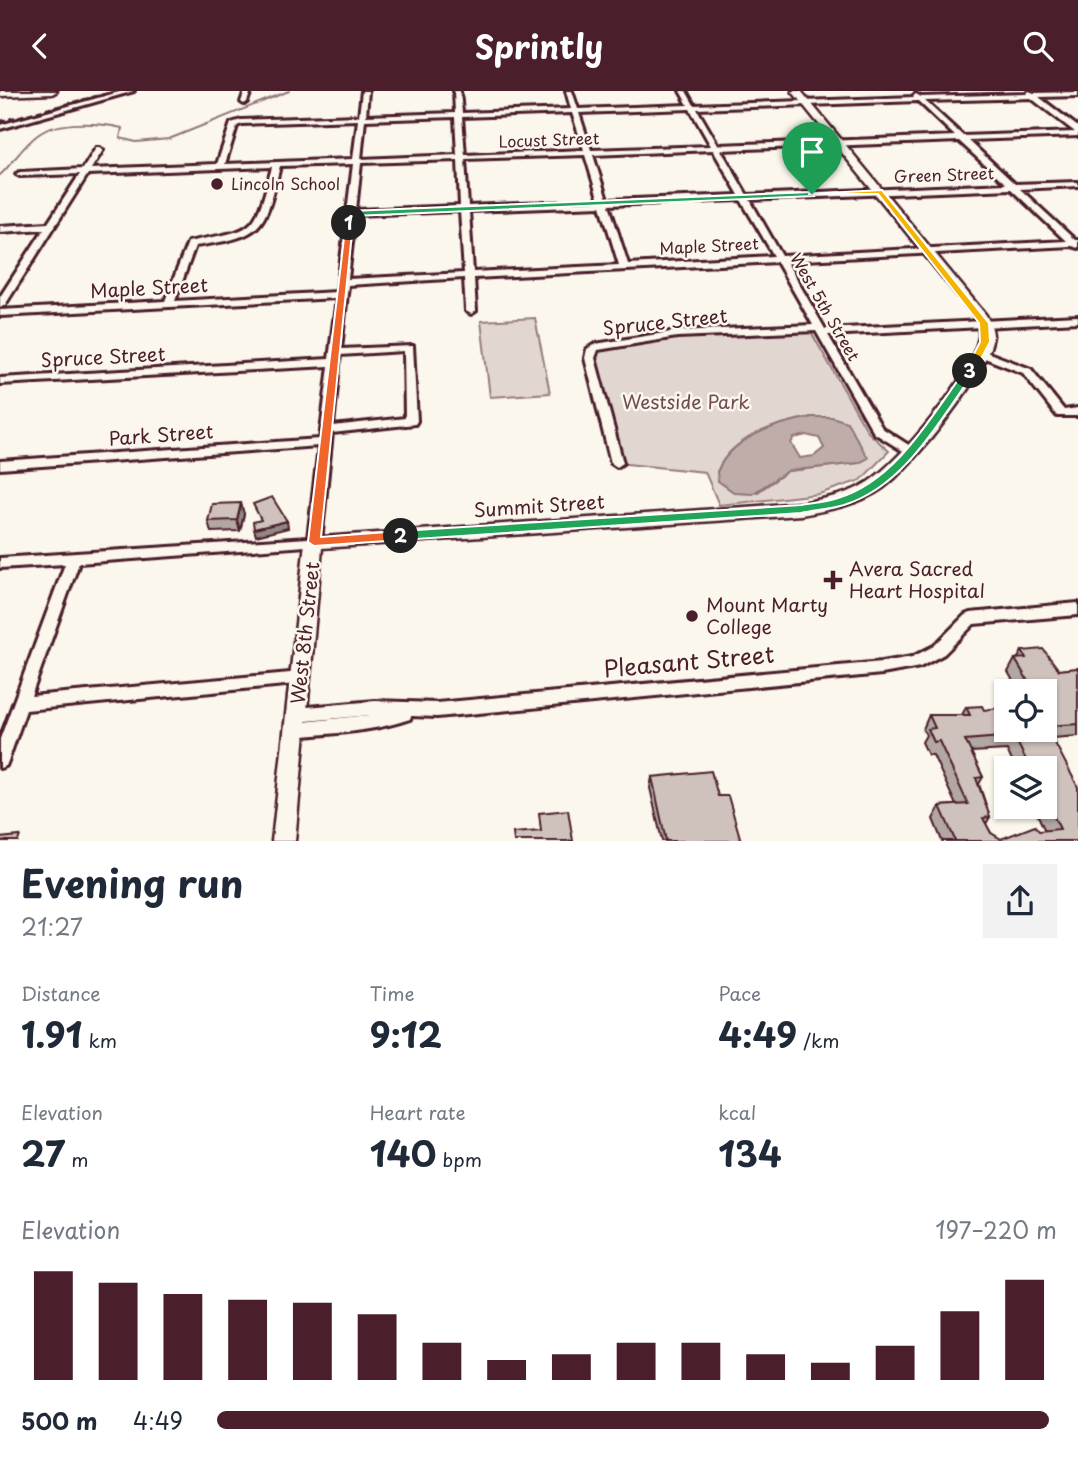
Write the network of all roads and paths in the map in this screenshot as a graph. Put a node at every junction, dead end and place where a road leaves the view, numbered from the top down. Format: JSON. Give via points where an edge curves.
{"nodes":[{"id":1,"x":52,"y":91,"type":"edge"},
{"id":2,"x":131,"y":91,"type":"edge"},
{"id":3,"x":248,"y":91,"type":"edge"},
{"id":4,"x":365,"y":91,"type":"edge"},
{"id":5,"x":457,"y":91,"type":"edge"},
{"id":6,"x":569,"y":91,"type":"edge"},
{"id":7,"x":683,"y":91,"type":"edge"},
{"id":8,"x":796,"y":91,"type":"edge"},
{"id":9,"x":910,"y":91,"type":"edge"},
{"id":10,"x":0,"y":93,"type":"edge"},
{"id":11,"x":1029,"y":93,"type":"edge"},
{"id":12,"x":1078,"y":94,"type":"edge"},
{"id":13,"x":919,"y":99,"type":"junction"},
{"id":14,"x":244,"y":102,"type":"dead end"},
{"id":15,"x":806,"y":103,"type":"junction"},
{"id":16,"x":692,"y":106,"type":"junction"},
{"id":17,"x":575,"y":110,"type":"junction"},
{"id":18,"x":459,"y":114,"type":"junction"},
{"id":19,"x":362,"y":118,"type":"junction"},
{"id":20,"x":237,"y":123,"type":"joint"},
{"id":21,"x":13,"y":124,"type":"junction"},
{"id":22,"x":0,"y":127,"type":"edge"},
{"id":23,"x":1078,"y":132,"type":"edge"},
{"id":24,"x":0,"y":138,"type":"edge"},
{"id":25,"x":961,"y":139,"type":"junction"},
{"id":26,"x":840,"y":144,"type":"junction"},
{"id":27,"x":715,"y":148,"type":"junction"},
{"id":28,"x":99,"y":150,"type":"dead end"},
{"id":29,"x":589,"y":152,"type":"junction"},
{"id":30,"x":461,"y":157,"type":"junction"},
{"id":31,"x":357,"y":161,"type":"junction"},
{"id":32,"x":277,"y":164,"type":"junction"},
{"id":33,"x":220,"y":166,"type":"junction"},
{"id":34,"x":83,"y":172,"type":"junction"},
{"id":35,"x":20,"y":174,"type":"dead end"},
{"id":36,"x":1078,"y":184,"type":"edge"},
{"id":37,"x":1013,"y":187,"type":"junction"},
{"id":38,"x":880,"y":191,"type":"junction"},
{"id":39,"x":744,"y":197,"type":"junction"},
{"id":40,"x":604,"y":203,"type":"junction"},
{"id":41,"x":465,"y":208,"type":"junction"},
{"id":42,"x":350,"y":213,"type":"junction"},
{"id":43,"x":50,"y":226,"type":"junction"},
{"id":44,"x":0,"y":229,"type":"edge"},
{"id":45,"x":1077,"y":245,"type":"edge"},
{"id":46,"x":928,"y":251,"type":"junction"},
{"id":47,"x":779,"y":258,"type":"junction"},
{"id":48,"x":624,"y":266,"type":"junction"},
{"id":49,"x":468,"y":275,"type":"junction"},
{"id":50,"x":342,"y":282,"type":"junction"},
{"id":51,"x":341,"y":295,"type":"junction"},
{"id":52,"x":0,"y":305,"type":"edge"},
{"id":53,"x":169,"y":305,"type":"junction"},
{"id":54,"x":471,"y":311,"type":"dead end"},
{"id":55,"x":0,"y":313,"type":"edge"},
{"id":56,"x":1078,"y":319,"type":"edge"},
{"id":57,"x":984,"y":323,"type":"junction"},
{"id":58,"x":819,"y":330,"type":"junction"},
{"id":59,"x":409,"y":348,"type":"joint"},
{"id":60,"x":981,"y":353,"type":"junction"},
{"id":61,"x":334,"y":357,"type":"junction"},
{"id":62,"x":0,"y":381,"type":"edge"},
{"id":63,"x":1078,"y":412,"type":"edge"},
{"id":64,"x":325,"y":436,"type":"junction"},
{"id":65,"x":911,"y":452,"type":"junction"},
{"id":66,"x":617,"y":463,"type":"dead end"},
{"id":67,"x":0,"y":465,"type":"edge"},
{"id":68,"x":314,"y":542,"type":"junction"},
{"id":69,"x":74,"y":558,"type":"junction"},
{"id":70,"x":0,"y":563,"type":"edge"},
{"id":71,"x":1078,"y":609,"type":"edge"},
{"id":72,"x":300,"y":678,"type":"junction"},
{"id":73,"x":21,"y":703,"type":"junction"},
{"id":74,"x":295,"y":722,"type":"junction"},
{"id":75,"x":0,"y":761,"type":"edge"},
{"id":76,"x":283,"y":841,"type":"edge"}],
"edges":[{"from":1,"to":10,"type":"highway"},
{"from":2,"to":21,"type":"street"},
{"from":3,"to":14,"type":"street"},
{"from":4,"to":19,"type":"street","name":"West 8th Street"},
{"from":5,"to":18,"type":"street"},
{"from":6,"to":17,"type":"street"},
{"from":7,"to":16,"type":"street","name":"West 5th Street"},
{"from":8,"to":15,"type":"main road"},
{"from":9,"to":13,"type":"street"},
{"from":11,"to":12,"type":"street"},
{"from":11,"to":13,"type":"street"},
{"from":11,"to":23,"type":"street"},
{"from":13,"to":15,"type":"street"},
{"from":13,"to":25,"type":"street"},
{"from":15,"to":16,"type":"street"},
{"from":15,"to":26,"type":"main road"},
{"from":16,"to":17,"type":"street"},
{"from":16,"to":27,"type":"street","name":"West 5th Street"},
{"from":17,"to":18,"type":"street"},
{"from":17,"to":29,"type":"street"},
{"from":18,"to":19,"type":"street"},
{"from":18,"to":30,"type":"street"},
{"from":19,"to":20,"type":"street"},
{"from":19,"to":31,"type":"street","name":"West 8th Street"},
{"from":20,"to":33,"type":"street"},
{"from":21,"to":22,"type":"street"},
{"from":21,"to":24,"type":"street"},
{"from":23,"to":25,"type":"street","name":"Locust Street"},
{"from":25,"to":26,"type":"street","name":"Locust Street"},
{"from":25,"to":37,"type":"street"},
{"from":26,"to":27,"type":"street","name":"Locust Street"},
{"from":26,"to":38,"type":"main road"},
{"from":27,"to":29,"type":"street","name":"Locust Street"},
{"from":27,"to":39,"type":"street","name":"West 5th Street"},
{"from":28,"to":34,"type":"street"},
{"from":29,"to":30,"type":"street","name":"Locust Street"},
{"from":29,"to":40,"type":"street"},
{"from":30,"to":31,"type":"street","name":"Locust Street"},
{"from":30,"to":41,"type":"street"},
{"from":31,"to":32,"type":"street","name":"Locust Street"},
{"from":31,"to":42,"type":"street","name":"West 8th Street"},
{"from":32,"to":33,"type":"street","name":"Locust Street"},
{"from":32,"to":53,"type":"street","via":[[256,228],[233,238],[191,244]]},
{"from":33,"to":34,"type":"street","name":"Locust Street"},
{"from":34,"to":35,"type":"street","name":"Locust Street"},
{"from":34,"to":43,"type":"street"},
{"from":36,"to":37,"type":"street","name":"Green Street"},
{"from":37,"to":38,"type":"street","name":"Green Street"},
{"from":37,"to":45,"type":"street"},
{"from":38,"to":39,"type":"street","name":"Green Street"},
{"from":38,"to":46,"type":"main road"},
{"from":39,"to":40,"type":"street","name":"Green Street"},
{"from":39,"to":47,"type":"street","name":"West 5th Street"},
{"from":40,"to":41,"type":"street","name":"Green Street"},
{"from":40,"to":48,"type":"street"},
{"from":41,"to":42,"type":"street","name":"Green Street"},
{"from":41,"to":49,"type":"street"},
{"from":42,"to":50,"type":"street","name":"West 8th Street"},
{"from":43,"to":44,"type":"street"},
{"from":43,"to":52,"type":"street"},
{"from":45,"to":46,"type":"street","name":"Maple Street"},
{"from":46,"to":47,"type":"street","name":"Maple Street"},
{"from":46,"to":57,"type":"main road"},
{"from":47,"to":48,"type":"street","name":"Maple Street"},
{"from":47,"to":58,"type":"street","name":"West 5th Street"},
{"from":48,"to":49,"type":"street","name":"Maple Street"},
{"from":49,"to":50,"type":"street","name":"Maple Street"},
{"from":49,"to":54,"type":"street"},
{"from":50,"to":51,"type":"street","name":"West 8th Street"},
{"from":51,"to":53,"type":"street","name":"Maple Street"},
{"from":51,"to":61,"type":"street","name":"West 8th Street"},
{"from":53,"to":55,"type":"street","name":"Maple Street"},
{"from":56,"to":57,"type":"street","name":"Spruce Street"},
{"from":57,"to":58,"type":"street","name":"Spruce Street"},
{"from":57,"to":60,"type":"main road","name":"Summit Street","via":[[987,333]]},
{"from":58,"to":65,"type":"street","name":"West 5th Street","via":[[878,430]]},
{"from":58,"to":66,"type":"street","name":"Spruce Street","via":[[677,334],[595,347],[590,358]]},
{"from":59,"to":61,"type":"street","name":"Spruce Street"},
{"from":59,"to":64,"type":"street","name":"Park Street","via":[[411,421]]},
{"from":60,"to":63,"type":"street","via":[[1027,371],[1061,414]]},
{"from":60,"to":65,"type":"main road","name":"Summit Street"},
{"from":61,"to":62,"type":"street","name":"Spruce Street"},
{"from":61,"to":64,"type":"street","name":"West 8th Street"},
{"from":64,"to":67,"type":"street","name":"Park Street"},
{"from":64,"to":68,"type":"street","name":"West 8th Street"},
{"from":65,"to":68,"type":"main road","name":"Summit Street","via":[[876,485],[841,502],[801,509]]},
{"from":68,"to":69,"type":"street","name":"Summit Street"},
{"from":68,"to":72,"type":"main road","name":"West 8th Street"},
{"from":69,"to":70,"type":"street","name":"Summit Street"},
{"from":69,"to":73,"type":"street"},
{"from":71,"to":74,"type":"street","name":"Pleasant Street","via":[[970,619],[939,650],[915,663],[881,668],[414,711],[371,722]]},
{"from":72,"to":73,"type":"street"},
{"from":72,"to":74,"type":"main road","name":"West 8th Street"},
{"from":73,"to":75,"type":"street"},
{"from":74,"to":76,"type":"main road","name":"West 8th Street"}]}
